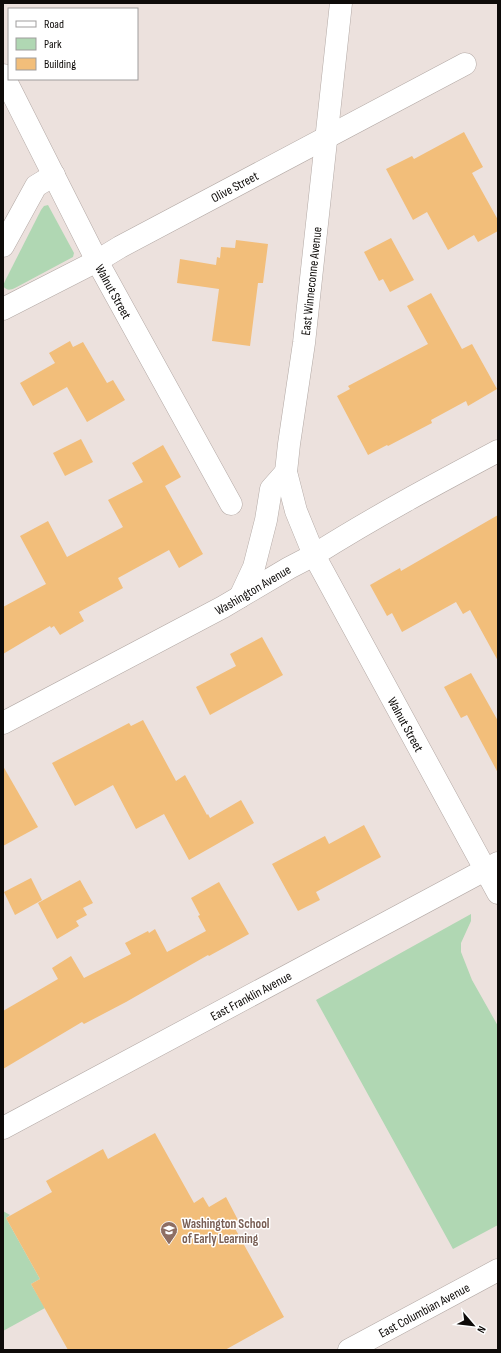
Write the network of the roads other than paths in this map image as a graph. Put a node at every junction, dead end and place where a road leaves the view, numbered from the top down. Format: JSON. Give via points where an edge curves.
{"nodes":[{"id":1,"x":341,"y":3,"type":"edge"},
{"id":2,"x":465,"y":64,"type":"dead end"},
{"id":3,"x":3,"y":76,"type":"edge"},
{"id":4,"x":326,"y":138,"type":"junction"},
{"id":5,"x":54,"y":175,"type":"junction"},
{"id":6,"x":3,"y":246,"type":"edge"},
{"id":7,"x":97,"y":261,"type":"junction"},
{"id":8,"x":3,"y":309,"type":"edge"},
{"id":9,"x":498,"y":451,"type":"edge"},
{"id":10,"x":286,"y":472,"type":"junction"},
{"id":11,"x":231,"y":504,"type":"dead end"},
{"id":12,"x":314,"y":555,"type":"junction"},
{"id":13,"x":240,"y":597,"type":"junction"},
{"id":14,"x":3,"y":723,"type":"edge"},
{"id":15,"x":492,"y":867,"type":"edge"},
{"id":16,"x":498,"y":893,"type":"edge"},
{"id":17,"x":3,"y":1128,"type":"edge"},
{"id":18,"x":498,"y":1270,"type":"edge"},
{"id":19,"x":349,"y":1350,"type":"edge"}],
"edges":[{"from":1,"to":4,"type":"street","name":"East Winneconne Avenue"},
{"from":2,"to":4,"type":"street","name":"Olive Street"},
{"from":3,"to":5,"type":"street","name":"Walnut Street"},
{"from":4,"to":7,"type":"street","name":"Olive Street"},
{"from":4,"to":10,"type":"street","name":"East Winneconne Avenue","via":[[304,343]]},
{"from":5,"to":6,"type":"street","via":[[36,186]]},
{"from":5,"to":7,"type":"street","name":"Walnut Street"},
{"from":7,"to":8,"type":"street","name":"Olive Street"},
{"from":7,"to":11,"type":"street","name":"Walnut Street"},
{"from":9,"to":12,"type":"street","name":"Washington Avenue","via":[[397,505]]},
{"from":10,"to":12,"type":"street","name":"East Winneconne Avenue","via":[[296,511]]},
{"from":10,"to":13,"type":"street","via":[[271,489],[254,567]]},
{"from":12,"to":13,"type":"street","name":"Washington Avenue"},
{"from":12,"to":15,"type":"street","name":"Walnut Street"},
{"from":13,"to":14,"type":"street","name":"Washington Avenue"},
{"from":15,"to":16,"type":"street","name":"Walnut Street"},
{"from":15,"to":17,"type":"street","name":"East Franklin Avenue"},
{"from":18,"to":19,"type":"street","name":"East Columbian Avenue"}]}
